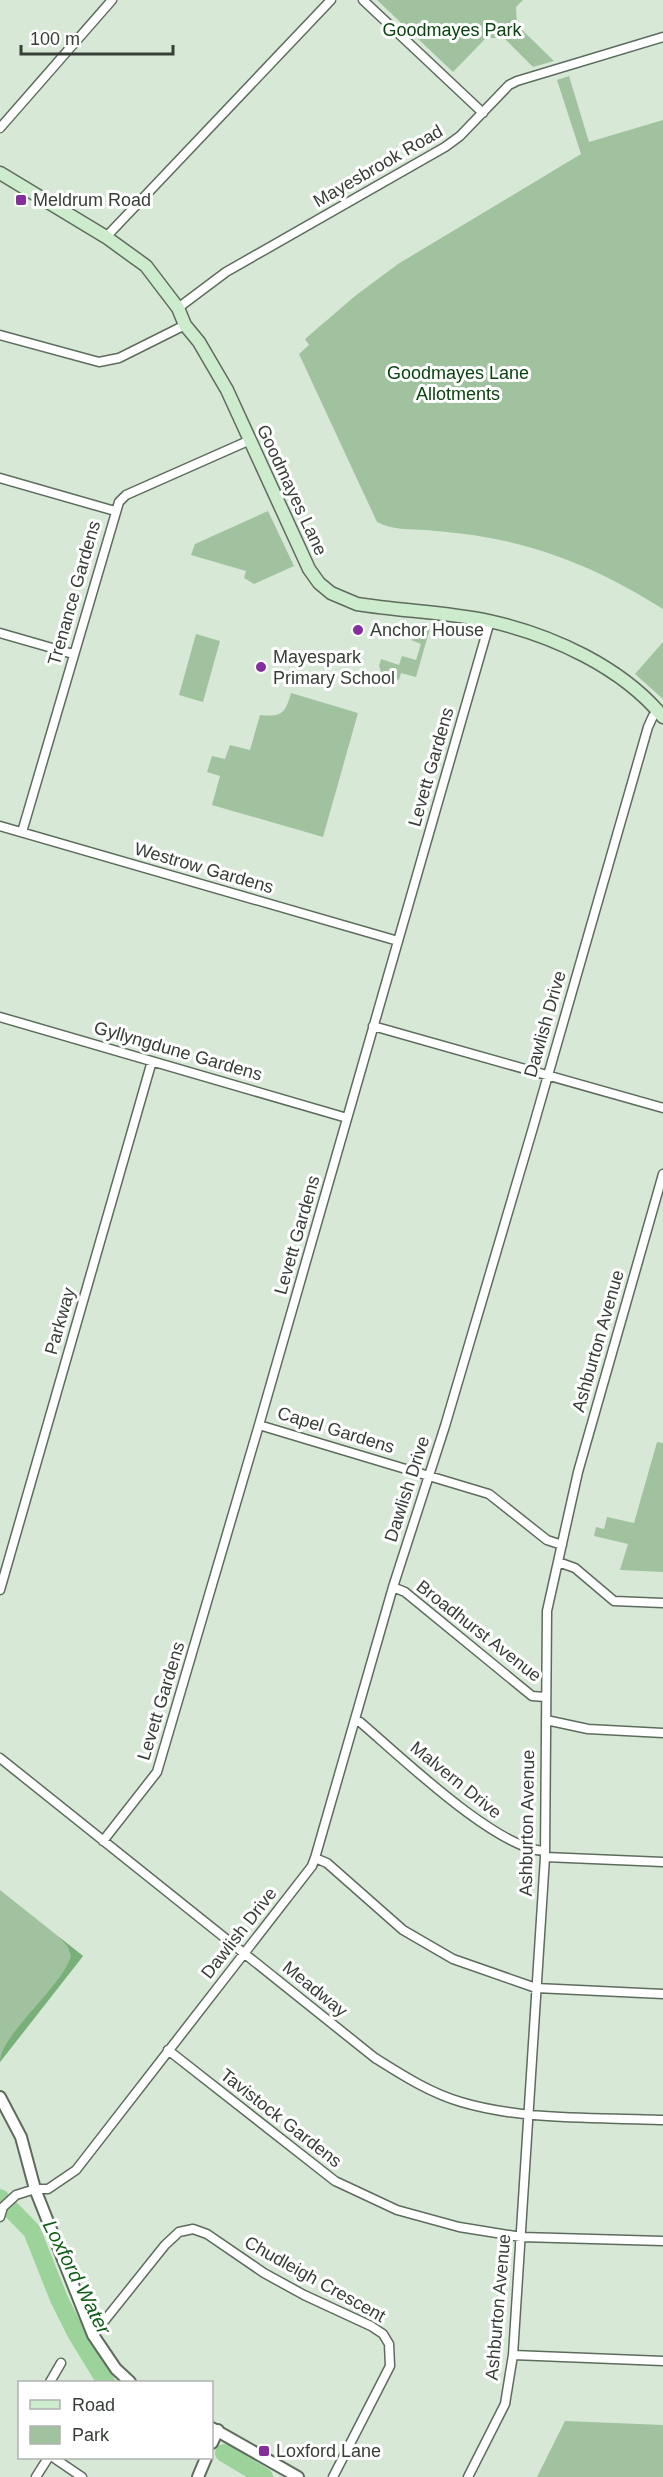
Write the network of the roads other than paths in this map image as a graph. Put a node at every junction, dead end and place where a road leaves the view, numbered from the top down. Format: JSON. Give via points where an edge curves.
{"nodes":[{"id":1,"x":112,"y":0,"type":"edge"},
{"id":2,"x":331,"y":0,"type":"edge"},
{"id":3,"x":363,"y":0,"type":"edge"},
{"id":4,"x":663,"y":37,"type":"edge"},
{"id":5,"x":483,"y":113,"type":"junction"},
{"id":6,"x":0,"y":128,"type":"edge"},
{"id":7,"x":0,"y":173,"type":"edge"},
{"id":8,"x":106,"y":237,"type":"junction"},
{"id":9,"x":178,"y":308,"type":"junction"},
{"id":10,"x":185,"y":325,"type":"junction"},
{"id":11,"x":0,"y":335,"type":"edge"},
{"id":12,"x":249,"y":441,"type":"junction"},
{"id":13,"x":0,"y":478,"type":"edge"},
{"id":14,"x":115,"y":511,"type":"junction"},
{"id":15,"x":490,"y":621,"type":"junction"},
{"id":16,"x":0,"y":633,"type":"edge"},
{"id":17,"x":73,"y":654,"type":"junction"},
{"id":18,"x":661,"y":714,"type":"edge"},
{"id":19,"x":0,"y":826,"type":"edge"},
{"id":20,"x":22,"y":832,"type":"junction"},
{"id":21,"x":398,"y":941,"type":"junction"},
{"id":22,"x":0,"y":1017,"type":"edge"},
{"id":23,"x":374,"y":1026,"type":"junction"},
{"id":24,"x":152,"y":1061,"type":"junction"},
{"id":25,"x":547,"y":1075,"type":"junction"},
{"id":26,"x":663,"y":1108,"type":"edge"},
{"id":27,"x":347,"y":1118,"type":"junction"},
{"id":28,"x":663,"y":1174,"type":"edge"},
{"id":29,"x":259,"y":1425,"type":"junction"},
{"id":30,"x":429,"y":1475,"type":"junction"},
{"id":31,"x":562,"y":1545,"type":"junction"},
{"id":32,"x":558,"y":1562,"type":"junction"},
{"id":33,"x":393,"y":1587,"type":"junction"},
{"id":34,"x":0,"y":1590,"type":"edge"},
{"id":35,"x":663,"y":1603,"type":"edge"},
{"id":36,"x":546,"y":1697,"type":"junction"},
{"id":37,"x":546,"y":1720,"type":"junction"},
{"id":38,"x":355,"y":1721,"type":"junction"},
{"id":39,"x":663,"y":1733,"type":"edge"},
{"id":40,"x":0,"y":1758,"type":"edge"},
{"id":41,"x":103,"y":1841,"type":"junction"},
{"id":42,"x":545,"y":1854,"type":"junction"},
{"id":43,"x":315,"y":1858,"type":"junction"},
{"id":44,"x":663,"y":1862,"type":"edge"},
{"id":45,"x":244,"y":1953,"type":"junction"},
{"id":46,"x":536,"y":1989,"type":"junction"},
{"id":47,"x":663,"y":1994,"type":"edge"},
{"id":48,"x":168,"y":2050,"type":"junction"},
{"id":49,"x":0,"y":2097,"type":"edge"},
{"id":50,"x":529,"y":2114,"type":"junction"},
{"id":51,"x":663,"y":2120,"type":"edge"},
{"id":52,"x":35,"y":2189,"type":"junction"},
{"id":53,"x":0,"y":2217,"type":"edge"},
{"id":54,"x":521,"y":2237,"type":"junction"},
{"id":55,"x":663,"y":2241,"type":"edge"},
{"id":56,"x":93,"y":2335,"type":"junction"},
{"id":57,"x":513,"y":2355,"type":"junction"},
{"id":58,"x":663,"y":2361,"type":"edge"},
{"id":59,"x":61,"y":2363,"type":"dead end"},
{"id":60,"x":51,"y":2381,"type":"edge"},
{"id":61,"x":129,"y":2381,"type":"edge"},
{"id":62,"x":215,"y":2429,"type":"edge"},
{"id":63,"x":47,"y":2459,"type":"edge"},
{"id":64,"x":57,"y":2459,"type":"edge"},
{"id":65,"x":205,"y":2459,"type":"edge"},
{"id":66,"x":36,"y":2477,"type":"edge"},
{"id":67,"x":82,"y":2477,"type":"edge"},
{"id":68,"x":198,"y":2477,"type":"edge"},
{"id":69,"x":298,"y":2477,"type":"edge"},
{"id":70,"x":333,"y":2477,"type":"edge"},
{"id":71,"x":468,"y":2477,"type":"edge"}],
"edges":[{"from":1,"to":6,"type":"street"},
{"from":2,"to":8,"type":"street"},
{"from":3,"to":5,"type":"street"},
{"from":4,"to":5,"type":"street","name":"Mayesbrook Road","via":[[517,81]]},
{"from":5,"to":9,"type":"street","name":"Mayesbrook Road","via":[[445,147],[226,272]]},
{"from":7,"to":8,"type":"main road","name":"Goodmayes Lane"},
{"from":8,"to":9,"type":"main road","name":"Goodmayes Lane","via":[[146,266]]},
{"from":9,"to":10,"type":"main road","name":"Goodmayes Lane"},
{"from":10,"to":11,"type":"street","via":[[118,358],[99,362]]},
{"from":10,"to":12,"type":"main road","name":"Goodmayes Lane","via":[[226,390]]},
{"from":12,"to":14,"type":"street","name":"Trenance Gardens","via":[[126,495]]},
{"from":12,"to":15,"type":"main road","name":"Goodmayes Lane","via":[[307,566],[331,593],[357,604]]},
{"from":13,"to":14,"type":"street"},
{"from":14,"to":17,"type":"street","name":"Trenance Gardens"},
{"from":15,"to":18,"type":"main road","name":"Goodmayes Lane","via":[[537,636],[594,662],[629,684]]},
{"from":15,"to":21,"type":"street","name":"Levett Gardens"},
{"from":16,"to":17,"type":"street"},
{"from":17,"to":20,"type":"street","name":"Trenance Gardens"},
{"from":18,"to":25,"type":"street","name":"Dawlish Drive","via":[[653,716],[648,727]]},
{"from":19,"to":20,"type":"street","name":"Westrow Gardens"},
{"from":20,"to":21,"type":"street","name":"Westrow Gardens"},
{"from":21,"to":23,"type":"street","name":"Levett Gardens"},
{"from":22,"to":24,"type":"street","name":"Gyllyngdune Gardens"},
{"from":23,"to":25,"type":"street"},
{"from":23,"to":27,"type":"street","name":"Levett Gardens"},
{"from":24,"to":27,"type":"street","name":"Gyllyngdune Gardens"},
{"from":24,"to":34,"type":"street","name":"Parkway"},
{"from":25,"to":26,"type":"street"},
{"from":25,"to":30,"type":"street","name":"Dawlish Drive"},
{"from":27,"to":29,"type":"street","name":"Levett Gardens"},
{"from":28,"to":31,"type":"street","name":"Ashburton Avenue","via":[[578,1472]]},
{"from":29,"to":30,"type":"street","name":"Capel Gardens"},
{"from":29,"to":41,"type":"street","name":"Levett Gardens","via":[[157,1772]]},
{"from":30,"to":31,"type":"street","name":"Capel Gardens","via":[[489,1494],[547,1540]]},
{"from":30,"to":33,"type":"street","name":"Dawlish Drive"},
{"from":31,"to":32,"type":"street","name":"Ashburton Avenue"},
{"from":32,"to":35,"type":"street","via":[[575,1568],[614,1601]]},
{"from":32,"to":36,"type":"street","name":"Ashburton Avenue","via":[[547,1611]]},
{"from":33,"to":36,"type":"street","name":"Broadhurst Avenue","via":[[405,1592],[532,1696]]},
{"from":33,"to":38,"type":"street","name":"Dawlish Drive"},
{"from":36,"to":37,"type":"street","name":"Ashburton Avenue"},
{"from":37,"to":39,"type":"street","via":[[588,1729]]},
{"from":37,"to":42,"type":"street","name":"Ashburton Avenue"},
{"from":38,"to":42,"type":"street","name":"Malvern Drive","via":[[490,1829]]},
{"from":38,"to":43,"type":"street","name":"Dawlish Drive"},
{"from":40,"to":41,"type":"street","name":"Meadway"},
{"from":41,"to":45,"type":"street","name":"Meadway"},
{"from":42,"to":44,"type":"street","name":"Malvern Drive"},
{"from":42,"to":46,"type":"street","name":"Ashburton Avenue"},
{"from":43,"to":45,"type":"street","name":"Dawlish Drive"},
{"from":43,"to":46,"type":"street","via":[[327,1863],[404,1929],[453,1959]]},
{"from":45,"to":48,"type":"street","name":"Dawlish Drive"},
{"from":45,"to":50,"type":"street","name":"Meadway","via":[[375,2058],[407,2078],[460,2102]]},
{"from":46,"to":47,"type":"street"},
{"from":46,"to":50,"type":"street","name":"Ashburton Avenue"},
{"from":48,"to":52,"type":"street","name":"Dawlish Drive","via":[[76,2170],[48,2189]]},
{"from":48,"to":54,"type":"street","name":"Tavistock Gardens","via":[[335,2181],[398,2210],[459,2227]]},
{"from":49,"to":52,"type":"street","via":[[21,2137]]},
{"from":50,"to":51,"type":"street","name":"Meadway"},
{"from":50,"to":54,"type":"street","name":"Ashburton Avenue"},
{"from":52,"to":53,"type":"street","name":"Dawlish Drive","via":[[6,2204]]},
{"from":52,"to":56,"type":"street"},
{"from":54,"to":55,"type":"street","name":"Tavistock Gardens"},
{"from":54,"to":57,"type":"street","name":"Ashburton Avenue"},
{"from":56,"to":61,"type":"street"},
{"from":56,"to":70,"type":"street","name":"Chudleigh Crescent","via":[[165,2245],[178,2232],[193,2229],[304,2295],[371,2326],[389,2344],[390,2366]]},
{"from":57,"to":58,"type":"street"},
{"from":57,"to":71,"type":"street","name":"Ashburton Avenue","via":[[505,2404]]},
{"from":59,"to":60,"type":"street"},
{"from":62,"to":69,"type":"street"},
{"from":63,"to":66,"type":"street"},
{"from":64,"to":67,"type":"street"},
{"from":65,"to":68,"type":"street"}]}
